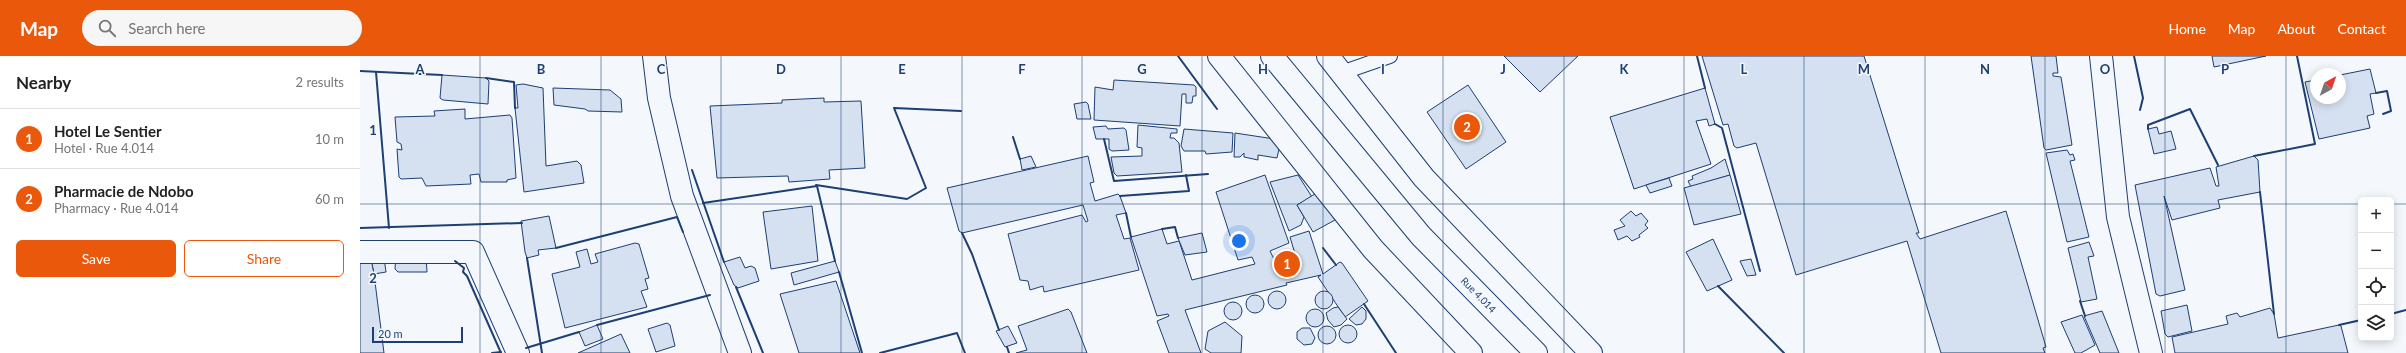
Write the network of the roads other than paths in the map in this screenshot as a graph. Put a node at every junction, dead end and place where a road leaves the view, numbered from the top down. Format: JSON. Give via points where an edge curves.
{"nodes":[{"id":1,"x":654,"y":56,"type":"edge"},
{"id":2,"x":1219,"y":56,"type":"edge"},
{"id":3,"x":1272,"y":56,"type":"edge"},
{"id":4,"x":1328,"y":56,"type":"edge"},
{"id":5,"x":1390,"y":56,"type":"edge"},
{"id":6,"x":2101,"y":56,"type":"edge"},
{"id":7,"x":1341,"y":73,"type":"junction"},
{"id":8,"x":360,"y":252,"type":"edge"},
{"id":9,"x":1463,"y":351,"type":"edge"},
{"id":10,"x":518,"y":353,"type":"edge"},
{"id":11,"x":740,"y":353,"type":"edge"},
{"id":12,"x":1536,"y":353,"type":"edge"},
{"id":13,"x":1591,"y":353,"type":"edge"},
{"id":14,"x":2151,"y":353,"type":"edge"}],
"edges":[{"from":1,"to":11,"type":"main road","via":[[659,98],[682,196]]},
{"from":2,"to":9,"type":"main road","via":[[1373,249]]},
{"from":3,"to":12,"type":"main road","name":"Rue 4.014","via":[[1421,236]]},
{"from":4,"to":7,"type":"main road"},
{"from":5,"to":7,"type":"lane"},
{"from":6,"to":14,"type":"main road","via":[[2118,217]]},
{"from":7,"to":13,"type":"main road","via":[[1424,178]]},
{"from":8,"to":10,"type":"main road","via":[[473,252]]}]}
